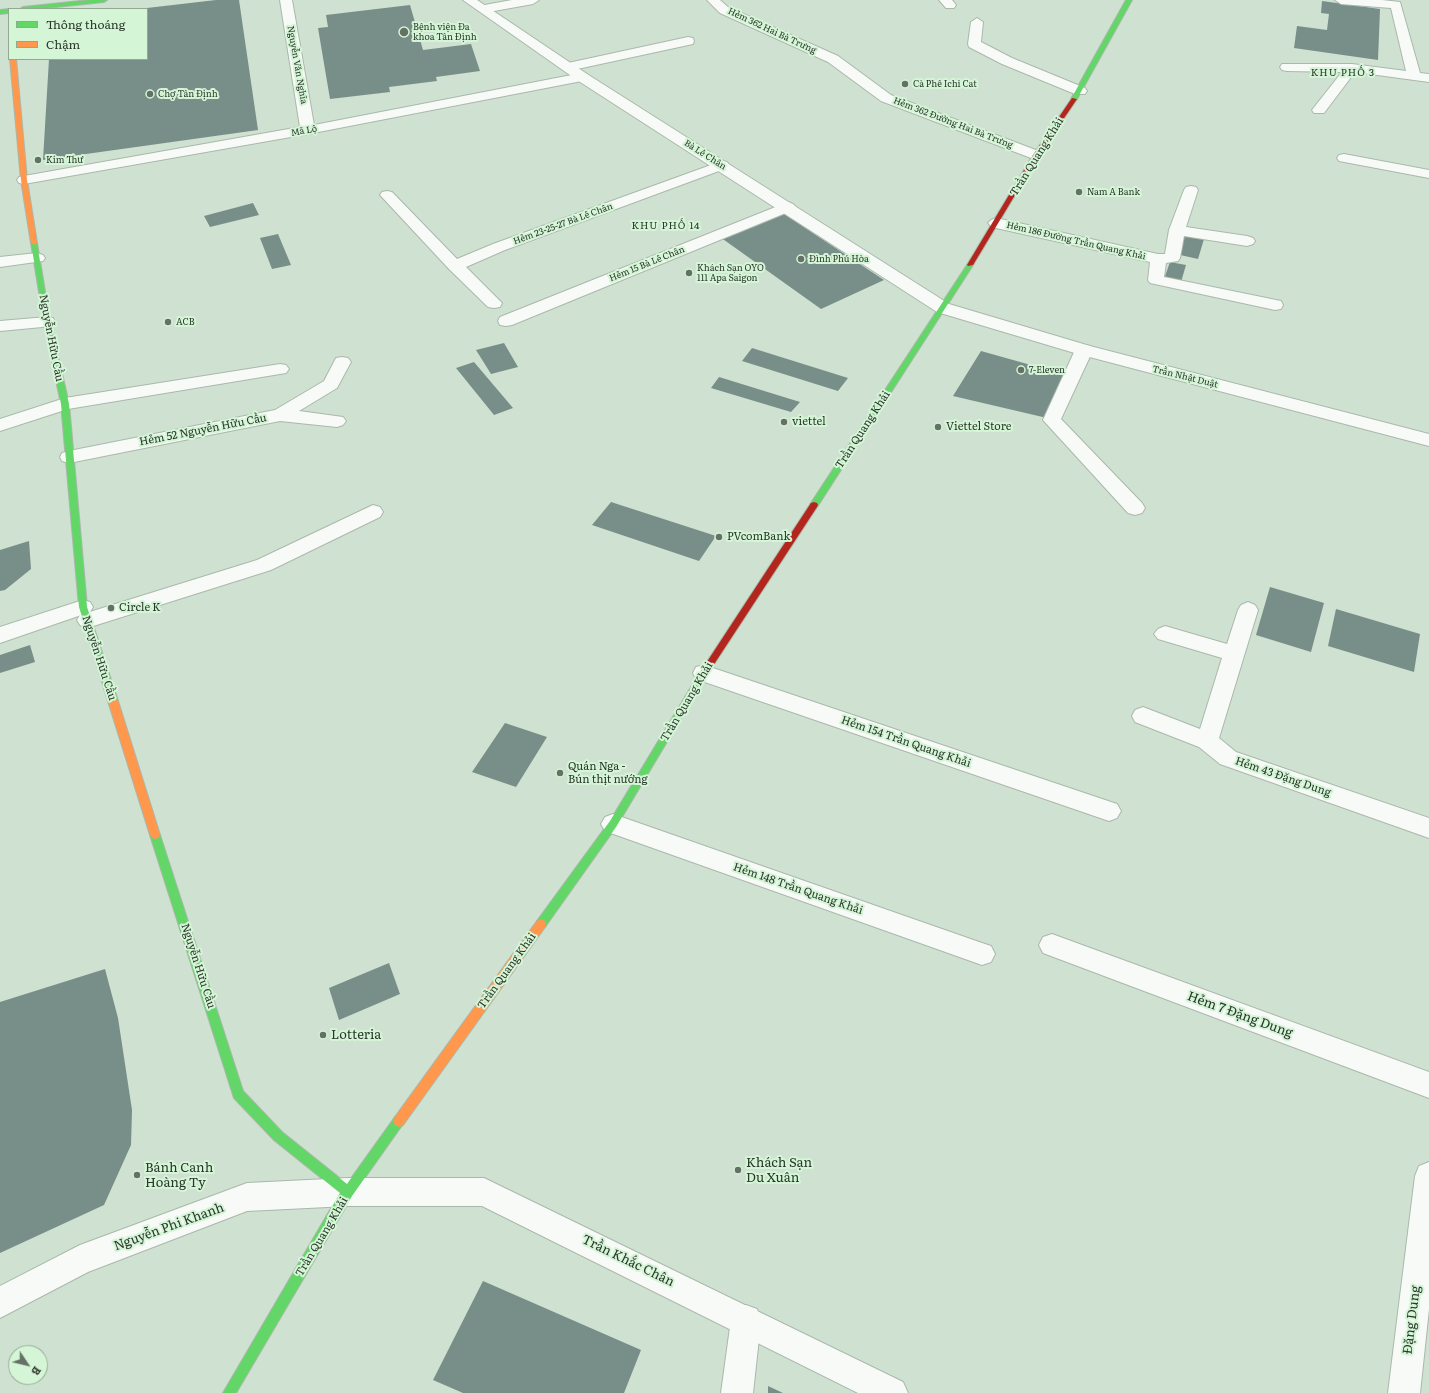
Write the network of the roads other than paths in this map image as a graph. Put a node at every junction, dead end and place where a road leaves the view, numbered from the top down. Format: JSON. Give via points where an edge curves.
{"nodes":[{"id":1,"x":104,"y":0,"type":"edge"},
{"id":2,"x":286,"y":0,"type":"edge"},
{"id":3,"x":469,"y":0,"type":"edge"},
{"id":4,"x":533,"y":0,"type":"edge"},
{"id":5,"x":713,"y":0,"type":"edge"},
{"id":6,"x":1129,"y":0,"type":"edge"},
{"id":7,"x":1341,"y":0,"type":"edge"},
{"id":8,"x":57,"y":3,"type":"edge"},
{"id":9,"x":29,"y":8,"type":"edge"},
{"id":10,"x":483,"y":9,"type":"junction"},
{"id":11,"x":977,"y":22,"type":"dead end"},
{"id":12,"x":688,"y":40,"type":"dead end"},
{"id":13,"x":833,"y":59,"type":"joint"},
{"id":14,"x":14,"y":60,"type":"edge"},
{"id":15,"x":568,"y":67,"type":"junction"},
{"id":16,"x":1288,"y":67,"type":"dead end"},
{"id":17,"x":1352,"y":68,"type":"junction"},
{"id":18,"x":1414,"y":75,"type":"junction"},
{"id":19,"x":582,"y":77,"type":"junction"},
{"id":20,"x":1429,"y":78,"type":"edge"},
{"id":21,"x":1080,"y":91,"type":"junction"},
{"id":22,"x":1319,"y":110,"type":"dead end"},
{"id":23,"x":308,"y":130,"type":"junction"},
{"id":24,"x":1036,"y":155,"type":"junction"},
{"id":25,"x":1344,"y":158,"type":"dead end"},
{"id":26,"x":722,"y":166,"type":"junction"},
{"id":27,"x":1429,"y":174,"type":"edge"},
{"id":28,"x":24,"y":180,"type":"junction"},
{"id":29,"x":1191,"y":190,"type":"dead end"},
{"id":30,"x":387,"y":195,"type":"dead end"},
{"id":31,"x":788,"y":207,"type":"junction"},
{"id":32,"x":996,"y":223,"type":"junction"},
{"id":33,"x":1177,"y":230,"type":"junction"},
{"id":34,"x":1247,"y":241,"type":"dead end"},
{"id":35,"x":37,"y":258,"type":"junction"},
{"id":36,"x":1158,"y":259,"type":"junction"},
{"id":37,"x":0,"y":262,"type":"edge"},
{"id":38,"x":455,"y":266,"type":"junction"},
{"id":39,"x":494,"y":303,"type":"dead end"},
{"id":40,"x":1275,"y":305,"type":"dead end"},
{"id":41,"x":943,"y":308,"type":"junction"},
{"id":42,"x":47,"y":322,"type":"junction"},
{"id":43,"x":506,"y":322,"type":"dead end"},
{"id":44,"x":0,"y":326,"type":"edge"},
{"id":45,"x":1084,"y":350,"type":"junction"},
{"id":46,"x":342,"y":362,"type":"dead end"},
{"id":47,"x":280,"y":369,"type":"dead end"},
{"id":48,"x":65,"y":404,"type":"junction"},
{"id":49,"x":280,"y":415,"type":"junction"},
{"id":50,"x":337,"y":421,"type":"dead end"},
{"id":51,"x":0,"y":425,"type":"edge"},
{"id":52,"x":1429,"y":440,"type":"edge"},
{"id":53,"x":69,"y":457,"type":"junction"},
{"id":54,"x":1135,"y":508,"type":"dead end"},
{"id":55,"x":373,"y":512,"type":"dead end"},
{"id":56,"x":1248,"y":610,"type":"dead end"},
{"id":57,"x":85,"y":614,"type":"junction"},
{"id":58,"x":1164,"y":634,"type":"dead end"},
{"id":59,"x":0,"y":635,"type":"edge"},
{"id":60,"x":1235,"y":654,"type":"junction"},
{"id":61,"x":704,"y":673,"type":"junction"},
{"id":62,"x":1143,"y":716,"type":"dead end"},
{"id":63,"x":1207,"y":741,"type":"junction"},
{"id":64,"x":1109,"y":811,"type":"dead end"},
{"id":65,"x":613,"y":824,"type":"junction"},
{"id":66,"x":1429,"y":828,"type":"edge"},
{"id":67,"x":1052,"y":945,"type":"dead end"},
{"id":68,"x":982,"y":954,"type":"dead end"},
{"id":69,"x":1429,"y":1085,"type":"edge"},
{"id":70,"x":1429,"y":1176,"type":"edge"},
{"id":71,"x":348,"y":1192,"type":"junction"},
{"id":72,"x":0,"y":1302,"type":"edge"},
{"id":73,"x":746,"y":1320,"type":"junction"},
{"id":74,"x":230,"y":1393,"type":"edge"},
{"id":75,"x":737,"y":1393,"type":"edge"},
{"id":76,"x":892,"y":1393,"type":"edge"},
{"id":77,"x":1404,"y":1393,"type":"edge"}],
"edges":[{"from":1,"to":8,"type":"street"},
{"from":2,"to":23,"type":"street","name":"Nguyễn Văn Nghĩa"},
{"from":3,"to":10,"type":"street","name":"Bà Lê Chân"},
{"from":4,"to":10,"type":"street"},
{"from":5,"to":13,"type":"street","name":"Hẻm 362 Hai Bà Trưng","via":[[724,10]]},
{"from":6,"to":21,"type":"street","name":"Trần Quang Khải"},
{"from":7,"to":18,"type":"street","via":[[1396,4]]},
{"from":8,"to":9,"type":"street"},
{"from":10,"to":15,"type":"street","name":"Bà Lê Chân"},
{"from":11,"to":21,"type":"street","via":[[974,44],[1007,61]]},
{"from":12,"to":15,"type":"street"},
{"from":13,"to":24,"type":"street","name":"Hẻm 362 Đường Hai Bà Trưng","via":[[886,98]]},
{"from":14,"to":28,"type":"street","name":"Nguyễn Hữu Cầu"},
{"from":15,"to":19,"type":"street","name":"Bà Lê Chân"},
{"from":16,"to":17,"type":"street"},
{"from":17,"to":18,"type":"street"},
{"from":17,"to":22,"type":"street"},
{"from":18,"to":20,"type":"street"},
{"from":19,"to":23,"type":"street","name":"Mã Lộ"},
{"from":19,"to":26,"type":"street","name":"Bà Lê Chân"},
{"from":21,"to":24,"type":"street","name":"Trần Quang Khải"},
{"from":23,"to":28,"type":"street","name":"Mã Lộ"},
{"from":24,"to":32,"type":"street","name":"Trần Quang Khải"},
{"from":25,"to":27,"type":"street"},
{"from":26,"to":31,"type":"street","name":"Bà Lê Chân"},
{"from":26,"to":38,"type":"street","name":"Hẻm 23-25-27 Bà Lê Chân","via":[[499,247]]},
{"from":28,"to":35,"type":"street","name":"Nguyễn Hữu Cầu"},
{"from":29,"to":33,"type":"street"},
{"from":30,"to":38,"type":"street"},
{"from":31,"to":41,"type":"street","name":"Bà Lê Chân"},
{"from":31,"to":43,"type":"street","name":"Hẻm 15 Bà Lê Chân"},
{"from":32,"to":36,"type":"street","name":"Hẻm 186 Đường Trần Quang Khải"},
{"from":32,"to":41,"type":"street","name":"Trần Quang Khải"},
{"from":33,"to":34,"type":"street"},
{"from":33,"to":36,"type":"street","via":[[1172,258]]},
{"from":35,"to":37,"type":"street"},
{"from":35,"to":42,"type":"street","name":"Nguyễn Hữu Cầu"},
{"from":36,"to":40,"type":"street","name":"Hẻm 186 Đường Trần Quang Khải","via":[[1156,280]]},
{"from":38,"to":39,"type":"street"},
{"from":41,"to":45,"type":"street","name":"Trần Nhật Duật"},
{"from":41,"to":61,"type":"street","name":"Trần Quang Khải"},
{"from":42,"to":44,"type":"street"},
{"from":42,"to":48,"type":"street","name":"Nguyễn Hữu Cầu"},
{"from":45,"to":52,"type":"street","name":"Trần Nhật Duật"},
{"from":45,"to":54,"type":"street","via":[[1052,420]]},
{"from":46,"to":49,"type":"street","via":[[332,384]]},
{"from":47,"to":48,"type":"street"},
{"from":48,"to":51,"type":"street"},
{"from":48,"to":53,"type":"street","name":"Nguyễn Hữu Cầu"},
{"from":49,"to":50,"type":"street","name":"Hẻm 52 Nguyễn Hữu Cầu"},
{"from":49,"to":53,"type":"street","name":"Hẻm 52 Nguyễn Hữu Cầu"},
{"from":53,"to":57,"type":"street","name":"Nguyễn Hữu Cầu"},
{"from":55,"to":57,"type":"street","via":[[264,565]]},
{"from":56,"to":60,"type":"street"},
{"from":57,"to":59,"type":"street"},
{"from":57,"to":71,"type":"street","name":"Nguyễn Hữu Cầu","via":[[238,1094],[278,1136]]},
{"from":58,"to":60,"type":"street"},
{"from":60,"to":63,"type":"street"},
{"from":61,"to":64,"type":"street","name":"Hẻm 154 Trần Quang Khải"},
{"from":61,"to":65,"type":"street","name":"Trần Quang Khải"},
{"from":62,"to":63,"type":"street","name":"Hẻm 43 Đặng Dung"},
{"from":63,"to":66,"type":"street","name":"Hẻm 43 Đặng Dung","via":[[1228,758]]},
{"from":65,"to":68,"type":"street","name":"Hẻm 148 Trần Quang Khải"},
{"from":65,"to":71,"type":"street","name":"Trần Quang Khải"},
{"from":67,"to":69,"type":"street","name":"Hẻm 7 Đặng Dung"},
{"from":70,"to":77,"type":"street","name":"Đặng Dung"},
{"from":71,"to":72,"type":"street","name":"Nguyễn Phi Khanh","via":[[247,1197],[80,1260]]},
{"from":71,"to":73,"type":"street","name":"Trần Khắc Chân","via":[[484,1192]]},
{"from":71,"to":74,"type":"street","name":"Trần Quang Khải"},
{"from":73,"to":75,"type":"street"},
{"from":73,"to":76,"type":"street","name":"Trần Khắc Chân"}]}
